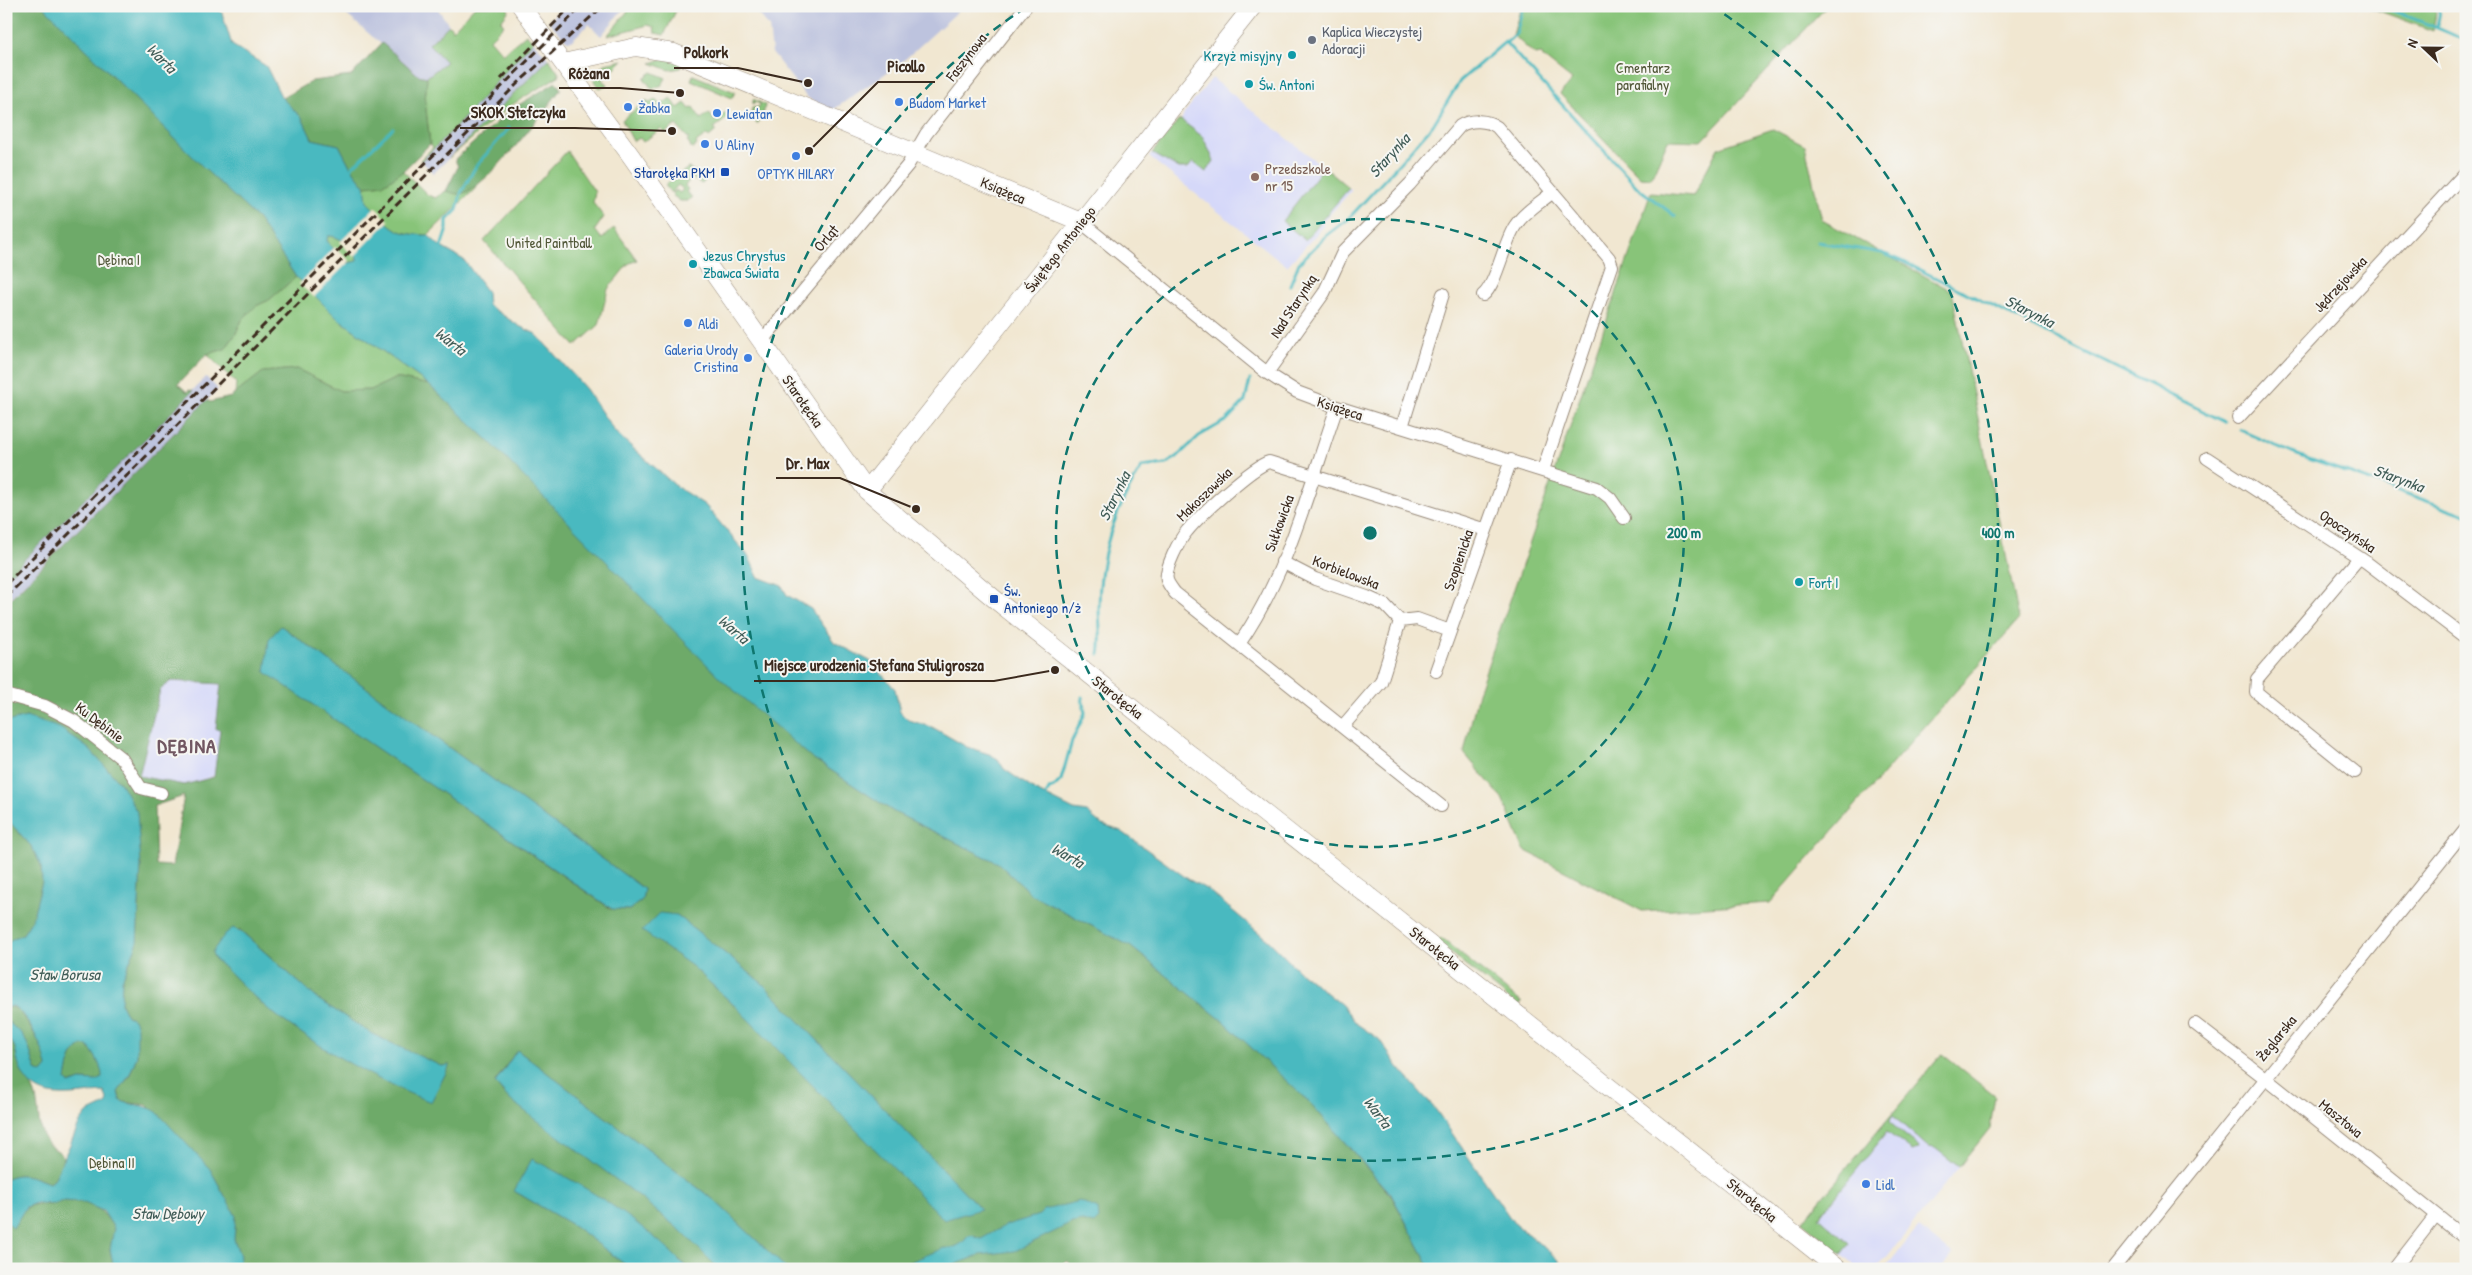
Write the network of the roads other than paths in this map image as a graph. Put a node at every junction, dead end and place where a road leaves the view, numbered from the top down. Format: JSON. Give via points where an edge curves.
{"nodes":[{"id":1,"x":521,"y":6,"type":"edge"},
{"id":2,"x":1026,"y":6,"type":"edge"},
{"id":3,"x":1252,"y":6,"type":"edge"},
{"id":4,"x":563,"y":62,"type":"junction"},
{"id":5,"x":915,"y":153,"type":"junction"},
{"id":6,"x":2466,"y":172,"type":"edge"},
{"id":7,"x":1553,"y":192,"type":"junction"},
{"id":8,"x":1079,"y":226,"type":"junction"},
{"id":9,"x":1443,"y":294,"type":"dead end"},
{"id":10,"x":1483,"y":295,"type":"dead end"},
{"id":11,"x":761,"y":342,"type":"junction"},
{"id":12,"x":1267,"y":373,"type":"junction"},
{"id":13,"x":1337,"y":407,"type":"junction"},
{"id":14,"x":2238,"y":418,"type":"dead end"},
{"id":15,"x":1402,"y":427,"type":"junction"},
{"id":16,"x":2207,"y":458,"type":"dead end"},
{"id":17,"x":1511,"y":460,"type":"junction"},
{"id":18,"x":1543,"y":470,"type":"junction"},
{"id":19,"x":1314,"y":476,"type":"junction"},
{"id":20,"x":867,"y":492,"type":"junction"},
{"id":21,"x":1624,"y":518,"type":"dead end"},
{"id":22,"x":1486,"y":530,"type":"junction"},
{"id":23,"x":2359,"y":558,"type":"junction"},
{"id":24,"x":1282,"y":562,"type":"junction"},
{"id":25,"x":1400,"y":621,"type":"junction"},
{"id":26,"x":1450,"y":631,"type":"junction"},
{"id":27,"x":2466,"y":638,"type":"edge"},
{"id":28,"x":1239,"y":644,"type":"junction"},
{"id":29,"x":1436,"y":671,"type":"dead end"},
{"id":30,"x":6,"y":695,"type":"edge"},
{"id":31,"x":1343,"y":726,"type":"junction"},
{"id":32,"x":2355,"y":772,"type":"dead end"},
{"id":33,"x":161,"y":793,"type":"dead end"},
{"id":34,"x":1441,"y":806,"type":"dead end"},
{"id":35,"x":2466,"y":828,"type":"edge"},
{"id":36,"x":2195,"y":1024,"type":"dead end"},
{"id":37,"x":2265,"y":1078,"type":"junction"},
{"id":38,"x":2436,"y":1215,"type":"junction"},
{"id":39,"x":2466,"y":1239,"type":"edge"},
{"id":40,"x":1838,"y":1269,"type":"edge"},
{"id":41,"x":2113,"y":1269,"type":"edge"},
{"id":42,"x":2394,"y":1269,"type":"edge"}],
"edges":[{"from":1,"to":4,"type":"street","name":"Starołęcka"},
{"from":2,"to":5,"type":"street","name":"Faszynowa","via":[[926,134]]},
{"from":3,"to":8,"type":"street","name":"Świętego Antoniego"},
{"from":4,"to":5,"type":"street","name":"Książęca","via":[[636,47],[665,50]]},
{"from":4,"to":11,"type":"street","name":"Starołęcka"},
{"from":5,"to":8,"type":"street","name":"Książęca"},
{"from":5,"to":11,"type":"street","name":"Orląt"},
{"from":6,"to":14,"type":"street","name":"Jędrzejowska"},
{"from":7,"to":10,"type":"street","via":[[1515,227],[1500,257],[1491,288]]},
{"from":7,"to":12,"type":"street","name":"Nad Starynką","via":[[1493,124],[1462,124],[1410,184],[1337,259],[1324,292]]},
{"from":7,"to":18,"type":"street","name":"Nad Starynką","via":[[1609,258],[1612,266]]},
{"from":8,"to":12,"type":"street","name":"Książęca"},
{"from":8,"to":20,"type":"street","name":"Świętego Antoniego"},
{"from":9,"to":15,"type":"street"},
{"from":11,"to":20,"type":"street","name":"Starołęcka"},
{"from":12,"to":13,"type":"street","name":"Książęca","via":[[1297,392]]},
{"from":13,"to":15,"type":"street","name":"Książęca"},
{"from":13,"to":19,"type":"street","name":"Sułkowicka"},
{"from":15,"to":17,"type":"street","name":"Książęca"},
{"from":16,"to":23,"type":"street","name":"Opoczyńska"},
{"from":17,"to":18,"type":"street","name":"Książęca"},
{"from":17,"to":22,"type":"street","name":"Szopienicka"},
{"from":18,"to":21,"type":"street","name":"Książęca","via":[[1597,488],[1610,498]]},
{"from":19,"to":22,"type":"street","name":"Makoszowska"},
{"from":19,"to":24,"type":"street","name":"Sułkowicka"},
{"from":19,"to":28,"type":"street","name":"Makoszowska","via":[[1277,463],[1261,464],[1188,530],[1176,550],[1167,573],[1170,586]]},
{"from":20,"to":40,"type":"street","name":"Starołęcka","via":[[996,601]]},
{"from":22,"to":26,"type":"street","name":"Szopienicka"},
{"from":23,"to":27,"type":"street","name":"Opoczyńska"},
{"from":23,"to":32,"type":"street","via":[[2257,679],[2255,686],[2256,692]]},
{"from":24,"to":25,"type":"street","name":"Korbielowska","via":[[1315,579],[1385,605]]},
{"from":24,"to":28,"type":"street","name":"Sułkowicka","via":[[1262,609]]},
{"from":25,"to":26,"type":"street","via":[[1417,619]]},
{"from":25,"to":31,"type":"street","via":[[1381,682]]},
{"from":26,"to":29,"type":"street","name":"Szopienicka"},
{"from":28,"to":31,"type":"street","name":"Makoszowska"},
{"from":30,"to":33,"type":"street","name":"Ku Dębinie","via":[[45,706],[74,721],[122,759],[141,788]]},
{"from":31,"to":34,"type":"street","name":"Makoszowska"},
{"from":35,"to":37,"type":"street","name":"Żeglarska"},
{"from":36,"to":37,"type":"street","name":"Masztowa"},
{"from":37,"to":38,"type":"street","name":"Masztowa"},
{"from":37,"to":41,"type":"street","name":"Żeglarska"},
{"from":38,"to":39,"type":"street","name":"Masztowa"},
{"from":38,"to":42,"type":"street"}]}
